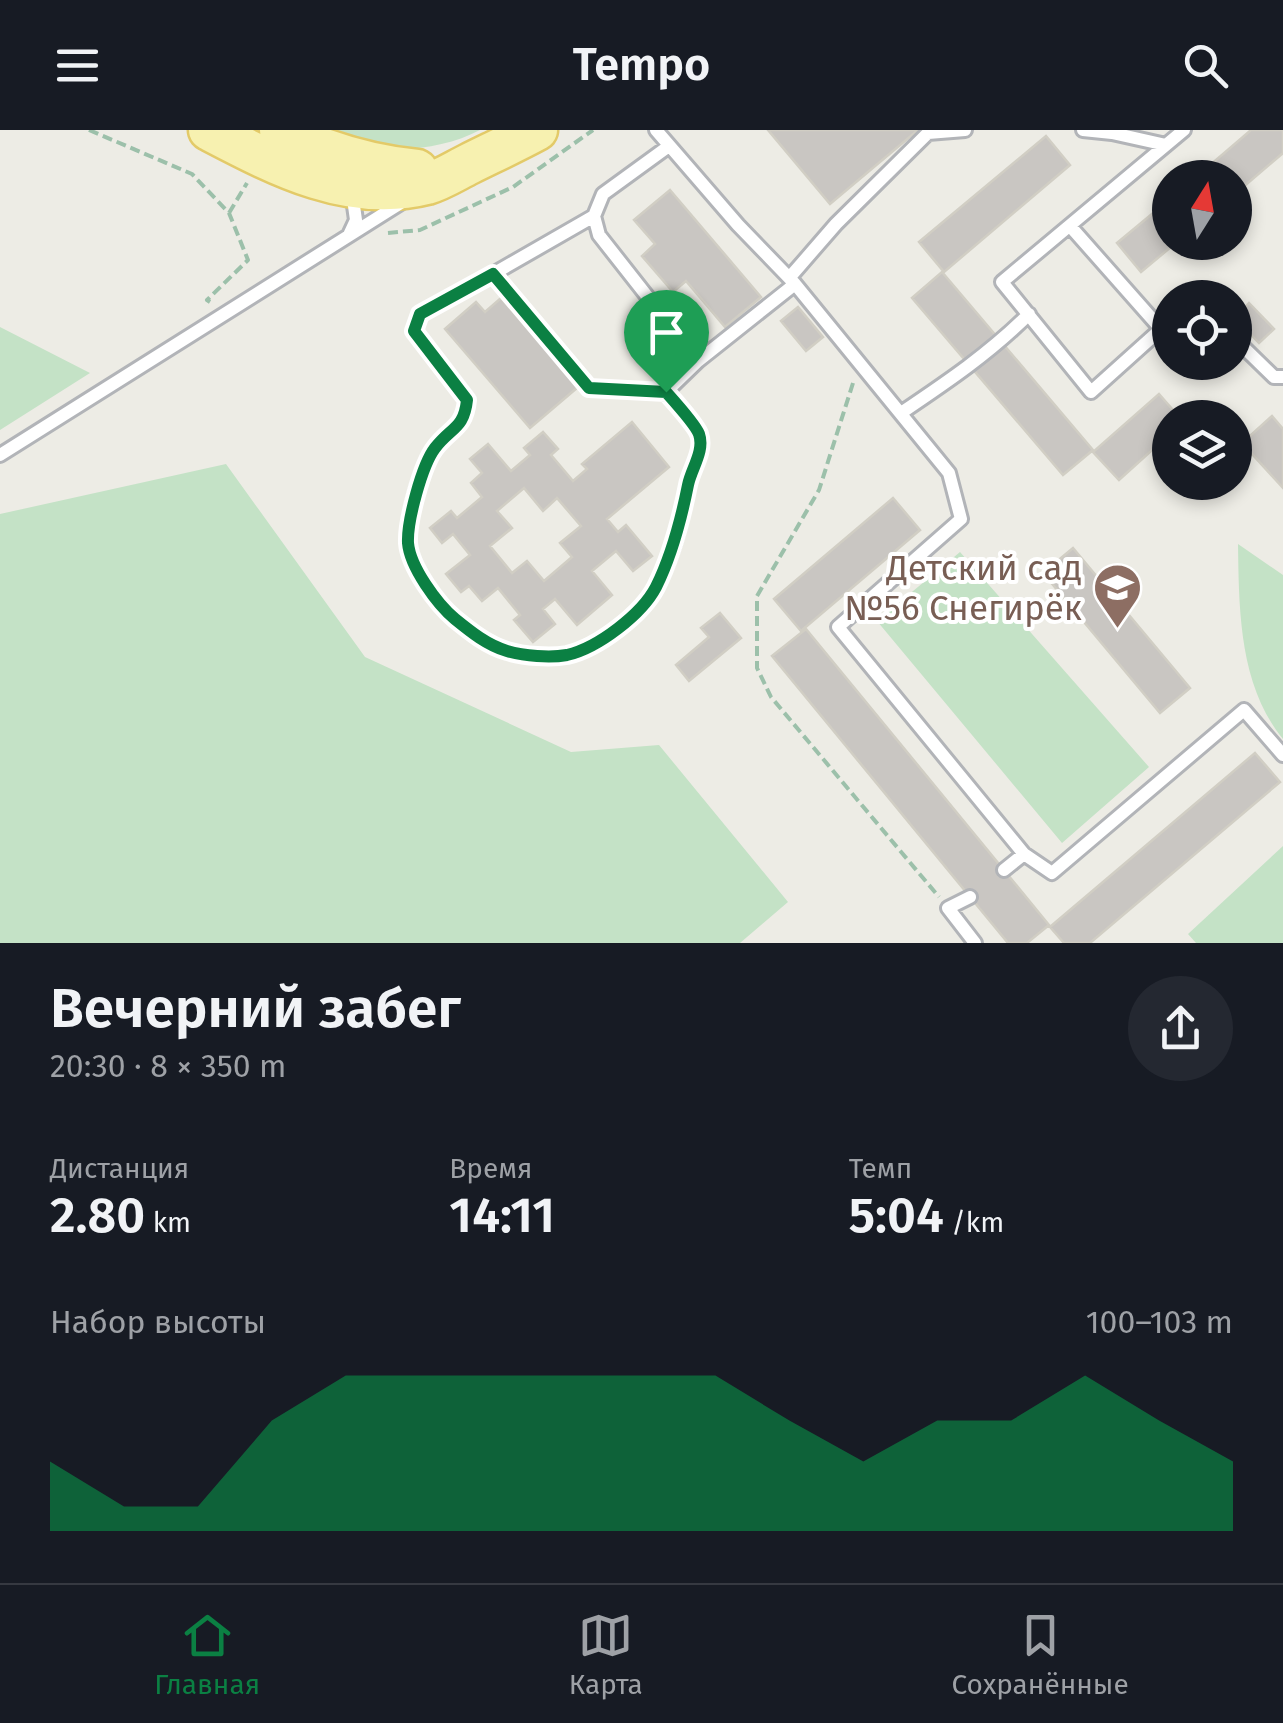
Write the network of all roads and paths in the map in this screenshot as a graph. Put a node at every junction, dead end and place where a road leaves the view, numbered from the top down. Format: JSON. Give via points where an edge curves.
{"nodes":[{"id":1,"x":89,"y":130,"type":"edge"},
{"id":2,"x":209,"y":130,"type":"edge"},
{"id":3,"x":280,"y":130,"type":"edge"},
{"id":4,"x":537,"y":130,"type":"edge"},
{"id":5,"x":593,"y":130,"type":"edge"},
{"id":6,"x":656,"y":130,"type":"edge"},
{"id":7,"x":965,"y":130,"type":"edge"},
{"id":8,"x":1083,"y":130,"type":"edge"},
{"id":9,"x":1184,"y":130,"type":"edge"},
{"id":10,"x":930,"y":131,"type":"edge"},
{"id":11,"x":1166,"y":145,"type":"junction"},
{"id":12,"x":668,"y":146,"type":"junction"},
{"id":13,"x":476,"y":161,"type":"junction"},
{"id":14,"x":347,"y":172,"type":"junction"},
{"id":15,"x":430,"y":184,"type":"junction"},
{"id":16,"x":594,"y":216,"type":"junction"},
{"id":17,"x":1070,"y":226,"type":"junction"},
{"id":18,"x":348,"y":237,"type":"junction"},
{"id":19,"x":493,"y":274,"type":"junction"},
{"id":20,"x":792,"y":280,"type":"junction"},
{"id":21,"x":1152,"y":311,"type":"edge"},
{"id":22,"x":226,"y":314,"type":"junction"},
{"id":23,"x":1028,"y":314,"type":"junction"},
{"id":24,"x":1152,"y":338,"type":"edge"},
{"id":25,"x":1252,"y":355,"type":"edge"},
{"id":26,"x":698,"y":361,"type":"junction"},
{"id":27,"x":860,"y":363,"type":"junction"},
{"id":28,"x":1283,"y":377,"type":"edge"},
{"id":29,"x":666,"y":392,"type":"junction"},
{"id":30,"x":901,"y":412,"type":"junction"},
{"id":31,"x":0,"y":455,"type":"edge"},
{"id":32,"x":1283,"y":755,"type":"edge"},
{"id":33,"x":1024,"y":854,"type":"junction"},
{"id":34,"x":1004,"y":870,"type":"dead end"},
{"id":35,"x":970,"y":897,"type":"dead end"},
{"id":36,"x":948,"y":908,"type":"junction"},
{"id":37,"x":976,"y":943,"type":"edge"}],
"edges":[{"from":1,"to":22,"type":"path","via":[[192,174],[229,213],[248,260],[207,300]]},
{"from":2,"to":14,"type":"main road","via":[[302,174]]},
{"from":3,"to":14,"type":"main road"},
{"from":4,"to":13,"type":"main road"},
{"from":5,"to":18,"type":"path","via":[[514,188],[420,230]]},
{"from":6,"to":12,"type":"lane"},
{"from":7,"to":10,"type":"lane"},
{"from":8,"to":11,"type":"lane"},
{"from":9,"to":11,"type":"lane"},
{"from":10,"to":20,"type":"lane","via":[[836,224]]},
{"from":11,"to":17,"type":"lane"},
{"from":12,"to":16,"type":"lane","via":[[603,194]]},
{"from":12,"to":20,"type":"lane"},
{"from":13,"to":14,"type":"main road"},
{"from":13,"to":15,"type":"main road"},
{"from":14,"to":15,"type":"main road","via":[[398,189]]},
{"from":14,"to":18,"type":"lane","via":[[356,220]]},
{"from":15,"to":18,"type":"lane"},
{"from":16,"to":19,"type":"lane"},
{"from":16,"to":26,"type":"lane","via":[[598,235]]},
{"from":17,"to":21,"type":"lane"},
{"from":17,"to":23,"type":"lane","via":[[1002,282]]},
{"from":18,"to":22,"type":"lane"},
{"from":19,"to":29,"type":"lane","via":[[589,388]]},
{"from":19,"to":29,"type":"lane","via":[[420,314],[414,331],[467,400],[465,417],[433,450],[410,517],[408,545],[428,587],[479,638],[506,651],[568,654],[605,638],[654,590],[699,452],[699,434]]},
{"from":20,"to":26,"type":"lane"},
{"from":20,"to":27,"type":"lane"},
{"from":22,"to":31,"type":"lane"},
{"from":23,"to":24,"type":"lane","via":[[1091,392]]},
{"from":23,"to":30,"type":"lane","via":[[970,367]]},
{"from":25,"to":28,"type":"lane"},
{"from":26,"to":29,"type":"lane"},
{"from":27,"to":30,"type":"lane"},
{"from":27,"to":36,"type":"path","via":[[818,490],[758,596],[756,668],[771,697]]},
{"from":30,"to":33,"type":"lane","via":[[949,473],[960,518],[838,626]]},
{"from":32,"to":33,"type":"lane","via":[[1244,710],[1052,873]]},
{"from":33,"to":34,"type":"lane"},
{"from":35,"to":36,"type":"lane"},
{"from":36,"to":37,"type":"lane"}]}
